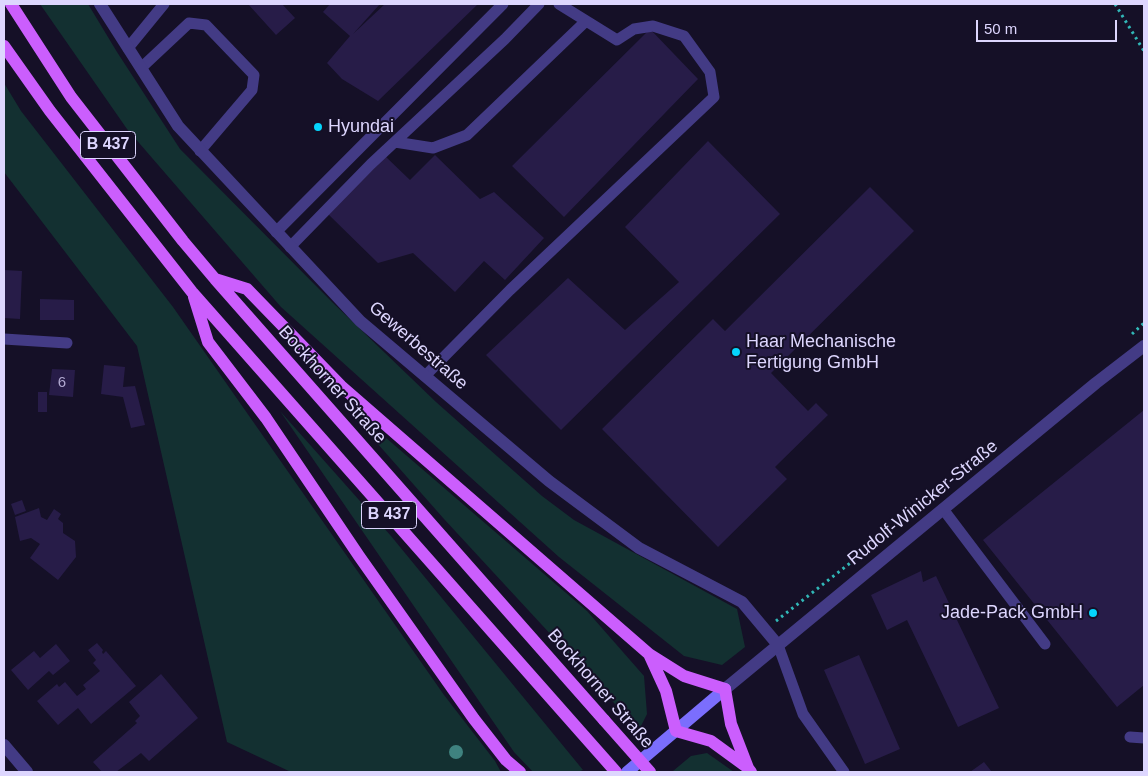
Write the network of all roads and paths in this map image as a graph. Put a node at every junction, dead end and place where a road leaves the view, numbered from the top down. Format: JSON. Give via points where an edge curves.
{"nodes":[{"id":1,"x":11,"y":4,"type":"edge"},
{"id":2,"x":100,"y":4,"type":"edge"},
{"id":3,"x":164,"y":4,"type":"edge"},
{"id":4,"x":503,"y":4,"type":"edge"},
{"id":5,"x":539,"y":4,"type":"edge"},
{"id":6,"x":559,"y":4,"type":"edge"},
{"id":7,"x":1115,"y":4,"type":"edge"},
{"id":8,"x":586,"y":21,"type":"junction"},
{"id":9,"x":4,"y":46,"type":"edge"},
{"id":10,"x":128,"y":48,"type":"junction"},
{"id":11,"x":1144,"y":51,"type":"edge"},
{"id":12,"x":140,"y":68,"type":"junction"},
{"id":13,"x":395,"y":142,"type":"junction"},
{"id":14,"x":200,"y":151,"type":"junction"},
{"id":15,"x":276,"y":232,"type":"junction"},
{"id":16,"x":290,"y":247,"type":"junction"},
{"id":17,"x":215,"y":279,"type":"junction"},
{"id":18,"x":192,"y":292,"type":"junction"},
{"id":19,"x":4,"y":339,"type":"edge"},
{"id":20,"x":67,"y":343,"type":"dead end"},
{"id":21,"x":1144,"y":346,"type":"edge"},
{"id":22,"x":425,"y":376,"type":"junction"},
{"id":23,"x":943,"y":510,"type":"junction"},
{"id":24,"x":1045,"y":644,"type":"dead end"},
{"id":25,"x":778,"y":645,"type":"junction"},
{"id":26,"x":649,"y":654,"type":"junction"},
{"id":27,"x":725,"y":689,"type":"junction"},
{"id":28,"x":676,"y":731,"type":"junction"},
{"id":29,"x":1130,"y":737,"type":"dead end"},
{"id":30,"x":1144,"y":738,"type":"edge"},
{"id":31,"x":4,"y":745,"type":"edge"},
{"id":32,"x":506,"y":760,"type":"junction"},
{"id":33,"x":750,"y":770,"type":"edge"},
{"id":34,"x":27,"y":772,"type":"edge"},
{"id":35,"x":512,"y":772,"type":"edge"},
{"id":36,"x":520,"y":772,"type":"edge"},
{"id":37,"x":616,"y":772,"type":"edge"},
{"id":38,"x":627,"y":772,"type":"edge"},
{"id":39,"x":650,"y":772,"type":"edge"},
{"id":40,"x":844,"y":772,"type":"edge"}],
"edges":[{"from":1,"to":17,"type":"main road","name":"Bockhorner Straße","number":"B 437","via":[[71,97]]},
{"from":2,"to":10,"type":"street","name":"Gewerbestraße"},
{"from":3,"to":10,"type":"lane"},
{"from":4,"to":15,"type":"lane"},
{"from":5,"to":13,"type":"lane"},
{"from":6,"to":8,"type":"lane"},
{"from":7,"to":11,"type":"path"},
{"from":8,"to":13,"type":"lane","via":[[467,136],[433,148]]},
{"from":8,"to":22,"type":"lane","via":[[617,40],[634,29],[653,26],[684,36],[710,72],[714,97],[510,290]]},
{"from":9,"to":18,"type":"main road","number":"B 437","via":[[50,111]]},
{"from":10,"to":12,"type":"street","name":"Gewerbestraße"},
{"from":12,"to":14,"type":"street","name":"Gewerbestraße","via":[[178,126]]},
{"from":12,"to":14,"type":"lane","via":[[189,23],[206,25],[254,75],[252,90]]},
{"from":13,"to":16,"type":"lane"},
{"from":14,"to":15,"type":"street","name":"Gewerbestraße"},
{"from":15,"to":16,"type":"street","name":"Gewerbestraße"},
{"from":16,"to":22,"type":"street","name":"Gewerbestraße","via":[[360,321]]},
{"from":17,"to":26,"type":"main road","via":[[247,289],[341,386]]},
{"from":17,"to":39,"type":"main road","name":"Bockhorner Straße","number":"B 437","bridge":true},
{"from":18,"to":32,"type":"main road","via":[[208,342],[266,418],[359,556]]},
{"from":18,"to":37,"type":"main road","number":"B 437"},
{"from":19,"to":20,"type":"lane"},
{"from":21,"to":23,"type":"street","name":"Rudolf-Winicker-Straße"},
{"from":22,"to":25,"type":"street","name":"Gewerbestraße","via":[[549,481],[639,548],[742,602]]},
{"from":23,"to":24,"type":"lane"},
{"from":23,"to":25,"type":"street","name":"Rudolf-Winicker-Straße"},
{"from":25,"to":27,"type":"street","name":"Rudolf-Winicker-Straße"},
{"from":25,"to":40,"type":"lane","via":[[803,714]]},
{"from":26,"to":27,"type":"main road","via":[[684,676]]},
{"from":26,"to":28,"type":"main road","via":[[666,691]]},
{"from":27,"to":28,"type":"street"},
{"from":27,"to":33,"type":"main road","via":[[731,724]]},
{"from":28,"to":33,"type":"main road","via":[[711,740]]},
{"from":28,"to":38,"type":"street"},
{"from":29,"to":30,"type":"lane"},
{"from":31,"to":34,"type":"street"},
{"from":32,"to":35,"type":"main road"},
{"from":32,"to":36,"type":"main road"}]}
